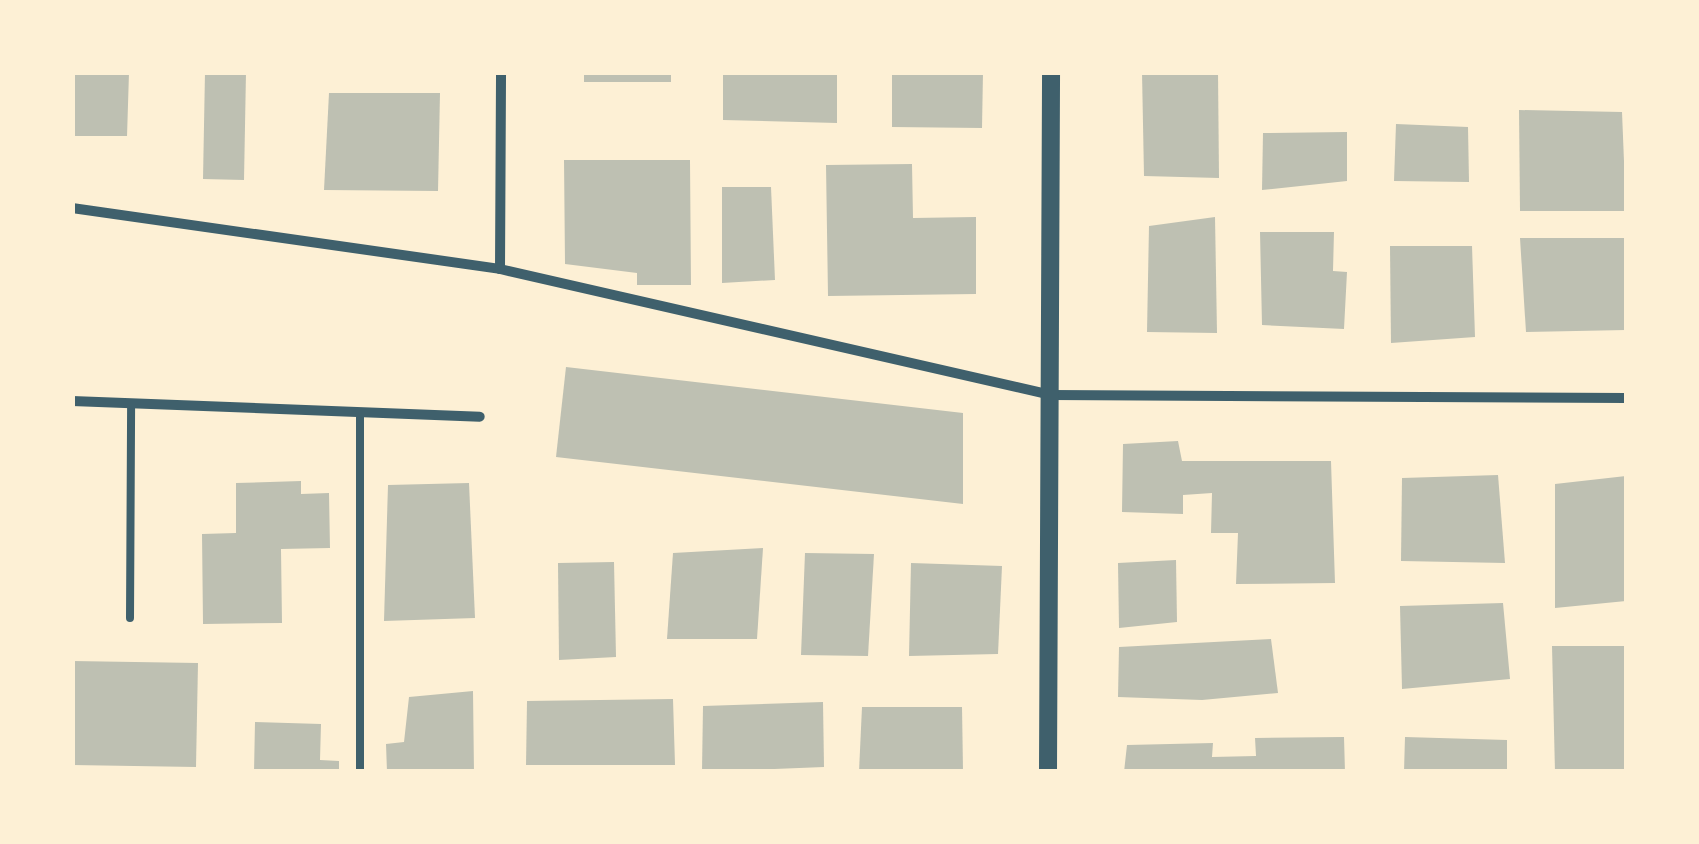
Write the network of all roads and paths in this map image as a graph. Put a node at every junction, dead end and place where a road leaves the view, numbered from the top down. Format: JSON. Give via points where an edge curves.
{"nodes":[{"id":1,"x":501,"y":72,"type":"edge"},
{"id":2,"x":1050,"y":72,"type":"edge"},
{"id":3,"x":72,"y":208,"type":"edge"},
{"id":4,"x":500,"y":270,"type":"junction"},
{"id":5,"x":1051,"y":395,"type":"junction"},
{"id":6,"x":1626,"y":398,"type":"edge"},
{"id":7,"x":72,"y":401,"type":"edge"},
{"id":8,"x":131,"y":403,"type":"junction"},
{"id":9,"x":360,"y":412,"type":"junction"},
{"id":10,"x":480,"y":417,"type":"dead end"},
{"id":11,"x":130,"y":618,"type":"dead end"},
{"id":12,"x":360,"y":772,"type":"edge"},
{"id":13,"x":1048,"y":772,"type":"edge"}],
"edges":[{"from":1,"to":4,"type":"street"},
{"from":2,"to":5,"type":"street"},
{"from":3,"to":4,"type":"street"},
{"from":4,"to":5,"type":"street"},
{"from":5,"to":6,"type":"street"},
{"from":5,"to":13,"type":"street"},
{"from":7,"to":8,"type":"street"},
{"from":8,"to":9,"type":"street"},
{"from":8,"to":11,"type":"lane"},
{"from":9,"to":10,"type":"street"},
{"from":9,"to":12,"type":"lane"}]}
